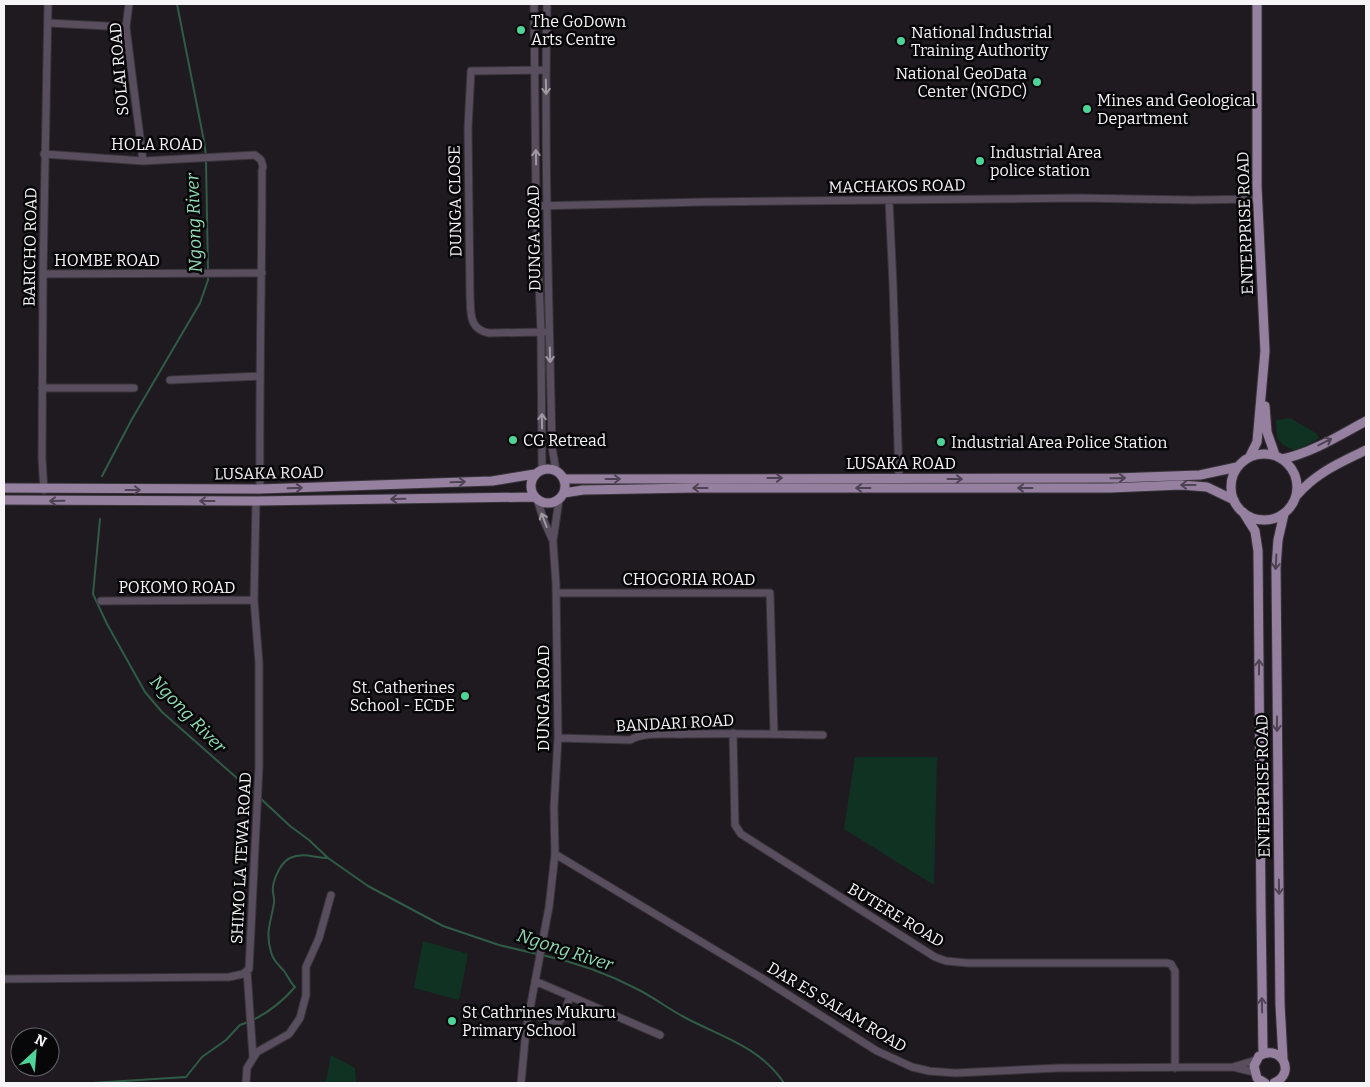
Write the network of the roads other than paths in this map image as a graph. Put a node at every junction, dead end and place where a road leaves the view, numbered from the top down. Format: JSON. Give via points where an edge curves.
{"nodes":[{"id":1,"x":48,"y":4,"type":"edge"},
{"id":2,"x":129,"y":4,"type":"edge"},
{"id":3,"x":534,"y":4,"type":"edge"},
{"id":4,"x":547,"y":4,"type":"edge"},
{"id":5,"x":1256,"y":4,"type":"edge"},
{"id":6,"x":48,"y":23,"type":"junction"},
{"id":7,"x":126,"y":27,"type":"junction"},
{"id":8,"x":535,"y":70,"type":"junction"},
{"id":9,"x":546,"y":70,"type":"junction"},
{"id":10,"x":44,"y":154,"type":"junction"},
{"id":11,"x":143,"y":161,"type":"junction"},
{"id":12,"x":1258,"y":199,"type":"junction"},
{"id":13,"x":889,"y":200,"type":"junction"},
{"id":14,"x":536,"y":206,"type":"junction"},
{"id":15,"x":547,"y":206,"type":"junction"},
{"id":16,"x":262,"y":273,"type":"junction"},
{"id":17,"x":43,"y":274,"type":"junction"},
{"id":18,"x":541,"y":332,"type":"junction"},
{"id":19,"x":550,"y":332,"type":"junction"},
{"id":20,"x":259,"y":376,"type":"junction"},
{"id":21,"x":170,"y":380,"type":"dead end"},
{"id":22,"x":1263,"y":381,"type":"junction"},
{"id":23,"x":42,"y":388,"type":"junction"},
{"id":24,"x":134,"y":388,"type":"dead end"},
{"id":25,"x":1366,"y":421,"type":"edge"},
{"id":26,"x":1366,"y":450,"type":"edge"},
{"id":27,"x":1250,"y":456,"type":"junction"},
{"id":28,"x":1279,"y":457,"type":"junction"},
{"id":29,"x":1237,"y":468,"type":"junction"},
{"id":30,"x":556,"y":471,"type":"junction"},
{"id":31,"x":539,"y":472,"type":"junction"},
{"id":32,"x":899,"y":478,"type":"junction"},
{"id":33,"x":564,"y":479,"type":"junction"},
{"id":34,"x":4,"y":488,"type":"edge"},
{"id":35,"x":260,"y":489,"type":"junction"},
{"id":36,"x":44,"y":490,"type":"junction"},
{"id":37,"x":1297,"y":494,"type":"junction"},
{"id":38,"x":561,"y":496,"type":"junction"},
{"id":39,"x":536,"y":498,"type":"junction"},
{"id":40,"x":4,"y":500,"type":"edge"},
{"id":41,"x":1234,"y":500,"type":"junction"},
{"id":42,"x":256,"y":501,"type":"junction"},
{"id":43,"x":1243,"y":512,"type":"junction"},
{"id":44,"x":1284,"y":514,"type":"junction"},
{"id":45,"x":553,"y":541,"type":"junction"},
{"id":46,"x":556,"y":593,"type":"junction"},
{"id":47,"x":254,"y":600,"type":"junction"},
{"id":48,"x":101,"y":601,"type":"dead end"},
{"id":49,"x":733,"y":733,"type":"junction"},
{"id":50,"x":774,"y":734,"type":"junction"},
{"id":51,"x":822,"y":735,"type":"dead end"},
{"id":52,"x":558,"y":738,"type":"junction"},
{"id":53,"x":555,"y":854,"type":"junction"},
{"id":54,"x":331,"y":895,"type":"dead end"},
{"id":55,"x":247,"y":971,"type":"junction"},
{"id":56,"x":4,"y":979,"type":"edge"},
{"id":57,"x":535,"y":981,"type":"junction"},
{"id":58,"x":570,"y":996,"type":"junction"},
{"id":59,"x":529,"y":1014,"type":"junction"},
{"id":60,"x":660,"y":1035,"type":"dead end"},
{"id":61,"x":1264,"y":1053,"type":"junction"},
{"id":62,"x":253,"y":1057,"type":"junction"},
{"id":63,"x":1283,"y":1059,"type":"junction"},
{"id":64,"x":1256,"y":1060,"type":"junction"},
{"id":65,"x":1233,"y":1067,"type":"junction"},
{"id":66,"x":1175,"y":1068,"type":"junction"},
{"id":67,"x":1254,"y":1072,"type":"junction"},
{"id":68,"x":1278,"y":1082,"type":"edge"},
{"id":69,"x":246,"y":1083,"type":"edge"},
{"id":70,"x":521,"y":1083,"type":"edge"},
{"id":71,"x":1263,"y":1083,"type":"edge"}],
"edges":[{"from":1,"to":6,"type":"street","name":"BARICHO ROAD"},
{"from":2,"to":7,"type":"street","name":"SOLAI ROAD"},
{"from":3,"to":8,"type":"street","name":"DUNGA ROAD"},
{"from":4,"to":9,"type":"street","name":"DUNGA ROAD"},
{"from":5,"to":12,"type":"main road","name":"ENTERPRISE ROAD"},
{"from":6,"to":7,"type":"street"},
{"from":6,"to":10,"type":"street","name":"BARICHO ROAD"},
{"from":7,"to":11,"type":"street","name":"SOLAI ROAD"},
{"from":8,"to":9,"type":"street","name":"DUNGA CLOSE"},
{"from":14,"to":8,"type":"street","name":"DUNGA ROAD","one_way":true},
{"from":8,"to":18,"type":"street","name":"DUNGA CLOSE","via":[[471,72],[468,128],[470,295],[472,323],[481,332]]},
{"from":9,"to":15,"type":"street","name":"DUNGA ROAD","one_way":true},
{"from":10,"to":11,"type":"street","name":"HOLA ROAD"},
{"from":10,"to":17,"type":"street","name":"BARICHO ROAD"},
{"from":11,"to":16,"type":"street","name":"HOLA ROAD","via":[[255,155],[261,160]]},
{"from":12,"to":13,"type":"street","name":"MACHAKOS ROAD"},
{"from":12,"to":22,"type":"main road","name":"ENTERPRISE ROAD","via":[[1265,350]]},
{"from":13,"to":15,"type":"street","name":"MACHAKOS ROAD"},
{"from":13,"to":32,"type":"street"},
{"from":14,"to":15,"type":"street","name":"MACHAKOS ROAD"},
{"from":14,"to":18,"type":"street","name":"DUNGA ROAD"},
{"from":15,"to":19,"type":"street","name":"DUNGA ROAD"},
{"from":16,"to":17,"type":"street","name":"HOMBE ROAD"},
{"from":16,"to":20,"type":"street"},
{"from":17,"to":23,"type":"street","name":"BARICHO ROAD"},
{"from":18,"to":19,"type":"street","name":"DUNGA CLOSE"},
{"from":31,"to":18,"type":"street","name":"DUNGA ROAD","one_way":true},
{"from":19,"to":30,"type":"street","name":"DUNGA ROAD","one_way":true,"via":[[552,448]]},
{"from":20,"to":21,"type":"street"},
{"from":20,"to":35,"type":"street"},
{"from":22,"to":27,"type":"main road","name":"ENTERPRISE ROAD","via":[[1258,442]]},
{"from":22,"to":28,"type":"main road","name":"ENTERPRISE ROAD","via":[[1267,432]]},
{"from":23,"to":24,"type":"street"},
{"from":23,"to":36,"type":"street","name":"BARICHO ROAD"},
{"from":28,"to":25,"type":"main road","one_way":true,"via":[[1302,454]]},
{"from":26,"to":37,"type":"main road","via":[[1312,478]]},
{"from":27,"to":28,"type":"main road"},
{"from":27,"to":29,"type":"main road"},
{"from":28,"to":37,"type":"main road","via":[[1288,464],[1296,478]]},
{"from":32,"to":29,"type":"main road","name":"LUSAKA ROAD","one_way":true,"via":[[1126,478],[1200,474]]},
{"from":29,"to":41,"type":"main road","via":[[1231,483]]},
{"from":30,"to":31,"type":"main road"},
{"from":30,"to":33,"type":"main road"},
{"from":35,"to":31,"type":"main road","name":"LUSAKA ROAD","one_way":true,"via":[[492,480]]},
{"from":31,"to":39,"type":"main road","via":[[530,484]]},
{"from":33,"to":32,"type":"main road","name":"LUSAKA ROAD","one_way":true},
{"from":33,"to":38,"type":"main road"},
{"from":34,"to":36,"type":"main road","name":"LUSAKA ROAD"},
{"from":36,"to":35,"type":"main road","name":"LUSAKA ROAD","one_way":true},
{"from":37,"to":44,"type":"main road"},
{"from":38,"to":39,"type":"main road","via":[[548,503]]},
{"from":41,"to":38,"type":"main road","name":"LUSAKA ROAD","one_way":true,"via":[[1207,487],[1189,485],[694,488],[583,490]]},
{"from":38,"to":45,"type":"street","name":"DUNGA ROAD"},
{"from":39,"to":42,"type":"main road","name":"LUSAKA ROAD","one_way":true},
{"from":45,"to":39,"type":"street","name":"DUNGA ROAD","one_way":true},
{"from":42,"to":40,"type":"main road","name":"LUSAKA ROAD","one_way":true},
{"from":41,"to":43,"type":"main road"},
{"from":42,"to":47,"type":"street","name":"SHIMO LA TEWA ROAD"},
{"from":43,"to":44,"type":"main road","via":[[1259,520]]},
{"from":61,"to":43,"type":"main road","name":"ENTERPRISE ROAD","one_way":true,"via":[[1258,551],[1255,531]]},
{"from":44,"to":63,"type":"main road","name":"ENTERPRISE ROAD","one_way":true,"via":[[1276,568]]},
{"from":45,"to":46,"type":"street","name":"DUNGA ROAD"},
{"from":46,"to":50,"type":"street","name":"CHOGORIA ROAD","via":[[770,592]]},
{"from":46,"to":52,"type":"street","name":"DUNGA ROAD"},
{"from":47,"to":48,"type":"street","name":"POKOMO ROAD"},
{"from":47,"to":55,"type":"street","name":"SHIMO LA TEWA ROAD","via":[[259,663],[259,767],[250,967]]},
{"from":49,"to":50,"type":"street","name":"BANDARI ROAD"},
{"from":49,"to":52,"type":"street","name":"BANDARI ROAD","via":[[638,736],[630,740]]},
{"from":49,"to":66,"type":"street","name":"BUTERE ROAD","via":[[735,825],[741,834],[935,957],[968,963],[1171,964],[1175,971]]},
{"from":50,"to":51,"type":"street","name":"BANDARI ROAD"},
{"from":52,"to":53,"type":"street","name":"DUNGA ROAD"},
{"from":53,"to":57,"type":"street","name":"DUNGA ROAD"},
{"from":53,"to":66,"type":"street","name":"DAR ES SALAM ROAD","via":[[877,1051],[912,1067],[955,1073],[1059,1068]]},
{"from":54,"to":62,"type":"street","via":[[306,966],[306,994],[300,1018],[282,1040],[264,1047]]},
{"from":55,"to":56,"type":"street","via":[[229,977]]},
{"from":55,"to":62,"type":"street","name":"SHIMO LA TEWA ROAD"},
{"from":57,"to":58,"type":"street"},
{"from":57,"to":59,"type":"street","name":"DUNGA ROAD"},
{"from":58,"to":59,"type":"street","via":[[560,1022]]},
{"from":58,"to":60,"type":"street"},
{"from":59,"to":70,"type":"street","name":"DUNGA ROAD"},
{"from":61,"to":63,"type":"main road","via":[[1277,1054]]},
{"from":61,"to":64,"type":"main road"},
{"from":62,"to":69,"type":"street","name":"SHIMO LA TEWA ROAD","via":[[247,1068]]},
{"from":63,"to":68,"type":"main road","name":"ENTERPRISE ROAD","via":[[1285,1072]]},
{"from":64,"to":65,"type":"street","name":"DAR ES SALAM ROAD"},
{"from":64,"to":67,"type":"main road"},
{"from":65,"to":66,"type":"street","name":"DAR ES SALAM ROAD"},
{"from":65,"to":67,"type":"street"},
{"from":67,"to":71,"type":"main road"}]}
